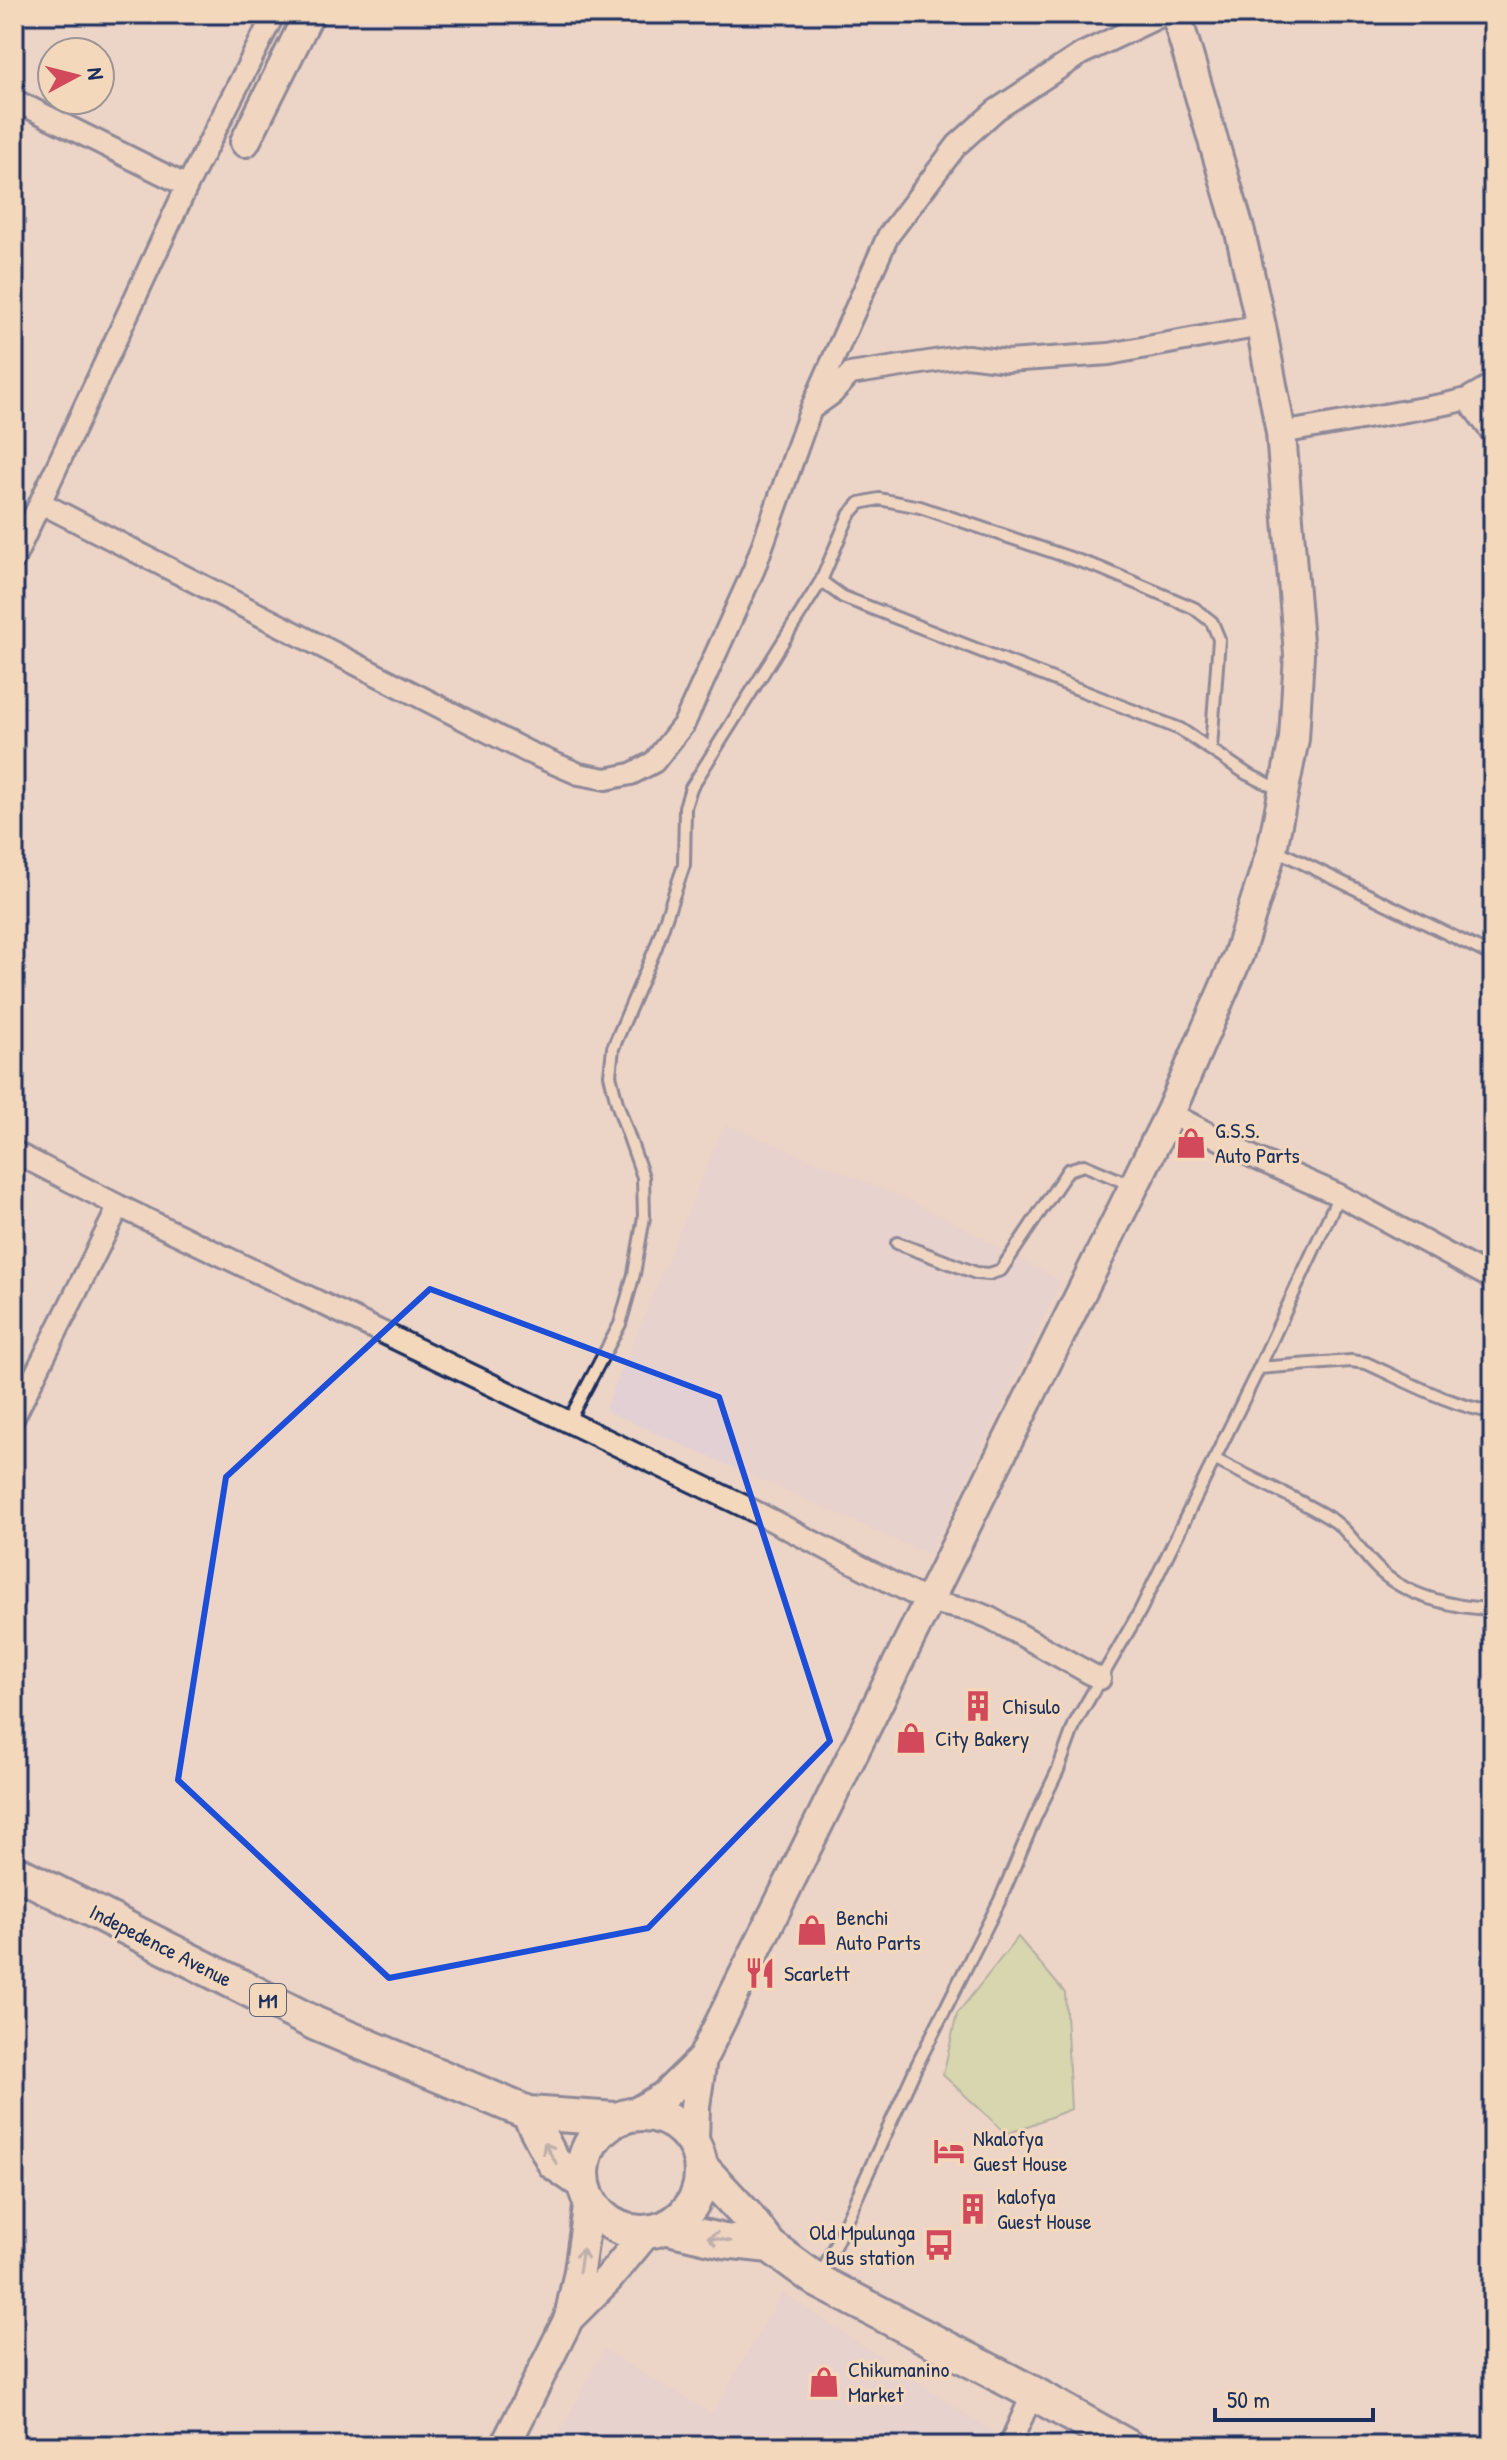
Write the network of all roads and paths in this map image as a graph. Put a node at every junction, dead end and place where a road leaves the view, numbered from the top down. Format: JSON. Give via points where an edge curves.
{"nodes":[{"id":1,"x":274,"y":14,"type":"edge"},
{"id":2,"x":309,"y":14,"type":"edge"},
{"id":3,"x":1165,"y":14,"type":"edge"},
{"id":4,"x":1176,"y":14,"type":"edge"},
{"id":5,"x":14,"y":100,"type":"edge"},
{"id":6,"x":245,"y":142,"type":"dead end"},
{"id":7,"x":187,"y":186,"type":"junction"},
{"id":8,"x":1261,"y":326,"type":"junction"},
{"id":9,"x":1493,"y":384,"type":"edge"},
{"id":10,"x":1467,"y":399,"type":"junction"},
{"id":11,"x":811,"y":409,"type":"junction"},
{"id":12,"x":1281,"y":433,"type":"junction"},
{"id":13,"x":1493,"y":434,"type":"edge"},
{"id":14,"x":41,"y":503,"type":"junction"},
{"id":15,"x":14,"y":559,"type":"edge"},
{"id":16,"x":821,"y":581,"type":"junction"},
{"id":17,"x":1211,"y":748,"type":"junction"},
{"id":18,"x":1283,"y":791,"type":"junction"},
{"id":19,"x":1272,"y":849,"type":"junction"},
{"id":20,"x":1493,"y":956,"type":"edge"},
{"id":21,"x":1170,"y":1113,"type":"junction"},
{"id":22,"x":14,"y":1152,"type":"edge"},
{"id":23,"x":1134,"y":1186,"type":"junction"},
{"id":24,"x":1339,"y":1195,"type":"junction"},
{"id":25,"x":119,"y":1206,"type":"junction"},
{"id":26,"x":897,"y":1243,"type":"dead end"},
{"id":27,"x":1493,"y":1279,"type":"edge"},
{"id":28,"x":1259,"y":1368,"type":"junction"},
{"id":29,"x":1493,"y":1412,"type":"edge"},
{"id":30,"x":14,"y":1417,"type":"edge"},
{"id":31,"x":568,"y":1422,"type":"junction"},
{"id":32,"x":1214,"y":1459,"type":"junction"},
{"id":33,"x":929,"y":1602,"type":"junction"},
{"id":34,"x":1493,"y":1609,"type":"edge"},
{"id":35,"x":1100,"y":1679,"type":"junction"},
{"id":36,"x":14,"y":1871,"type":"edge"},
{"id":37,"x":702,"y":2059,"type":"junction"},
{"id":38,"x":528,"y":2113,"type":"junction"},
{"id":39,"x":625,"y":2116,"type":"junction"},
{"id":40,"x":698,"y":2155,"type":"junction"},
{"id":41,"x":586,"y":2192,"type":"junction"},
{"id":42,"x":657,"y":2230,"type":"junction"},
{"id":43,"x":770,"y":2246,"type":"junction"},
{"id":44,"x":818,"y":2281,"type":"junction"},
{"id":45,"x":569,"y":2318,"type":"junction"},
{"id":46,"x":1033,"y":2393,"type":"junction"},
{"id":47,"x":505,"y":2446,"type":"edge"},
{"id":48,"x":1009,"y":2446,"type":"edge"},
{"id":49,"x":1127,"y":2446,"type":"edge"}],
"edges":[{"from":1,"to":7,"type":"street"},
{"from":2,"to":6,"type":"street"},
{"from":3,"to":11,"type":"street","via":[[1081,54],[996,110],[957,145],[888,236]]},
{"from":4,"to":8,"type":"street","via":[[1240,232]]},
{"from":5,"to":7,"type":"street"},
{"from":7,"to":14,"type":"street"},
{"from":8,"to":11,"type":"street","via":[[1109,354],[1007,361],[967,356],[850,374]]},
{"from":8,"to":12,"type":"street"},
{"from":9,"to":10,"type":"street"},
{"from":10,"to":12,"type":"street"},
{"from":10,"to":13,"type":"street"},
{"from":11,"to":14,"type":"street","via":[[754,569],[684,724],[654,762],[606,779],[579,774],[528,752]]},
{"from":12,"to":18,"type":"street","via":[[1299,654],[1294,739]]},
{"from":14,"to":15,"type":"street"},
{"from":16,"to":17,"type":"lane","via":[[843,597],[1180,729]]},
{"from":16,"to":17,"type":"lane","via":[[849,515],[860,503],[879,499],[920,507],[1085,563],[1180,602],[1212,622],[1219,639]]},
{"from":16,"to":31,"type":"lane","via":[[691,788],[685,807],[684,865],[613,1048],[610,1075],[643,1177],[644,1217],[634,1274],[620,1324]]},
{"from":17,"to":18,"type":"lane"},
{"from":18,"to":19,"type":"street"},
{"from":19,"to":20,"type":"lane"},
{"from":19,"to":21,"type":"street","via":[[1238,956]]},
{"from":21,"to":23,"type":"street"},
{"from":21,"to":24,"type":"street"},
{"from":22,"to":25,"type":"street"},
{"from":23,"to":26,"type":"lane","via":[[1084,1165],[1068,1170],[1001,1270],[989,1274]]},
{"from":23,"to":33,"type":"street"},
{"from":24,"to":27,"type":"street"},
{"from":24,"to":28,"type":"lane"},
{"from":25,"to":30,"type":"street"},
{"from":25,"to":31,"type":"street"},
{"from":28,"to":29,"type":"lane","via":[[1366,1363],[1461,1404]]},
{"from":28,"to":32,"type":"lane"},
{"from":31,"to":33,"type":"street"},
{"from":32,"to":34,"type":"lane","via":[[1335,1522],[1392,1580],[1448,1604]]},
{"from":32,"to":35,"type":"lane","via":[[1140,1611]]},
{"from":33,"to":35,"type":"street","via":[[982,1614]]},
{"from":33,"to":37,"type":"street"},
{"from":35,"to":44,"type":"lane"},
{"from":36,"to":38,"type":"main road","name":"Indepedence Avenue","number":"M1","via":[[316,2024]]},
{"from":37,"to":39,"type":"street","via":[[664,2096]]},
{"from":37,"to":40,"type":"street","via":[[695,2106]]},
{"from":38,"to":39,"type":"main road","number":"M1"},
{"from":41,"to":38,"type":"main road","number":"M1","one_way":true,"via":[[554,2163]]},
{"from":39,"to":40,"type":"main road","number":"M1","via":[[668,2119],[683,2129]]},
{"from":39,"to":41,"type":"main road","via":[[596,2135],[585,2157]]},
{"from":40,"to":42,"type":"main road","via":[[699,2192],[687,2213]]},
{"from":40,"to":43,"type":"main road","number":"M1"},
{"from":41,"to":42,"type":"main road","number":"M1","via":[[604,2219],[624,2230]]},
{"from":45,"to":41,"type":"street","one_way":true},
{"from":43,"to":42,"type":"main road","number":"M1","one_way":true},
{"from":42,"to":45,"type":"street"},
{"from":43,"to":44,"type":"main road","number":"M1"},
{"from":44,"to":46,"type":"main road","number":"M1"},
{"from":45,"to":47,"type":"street"},
{"from":46,"to":48,"type":"street"},
{"from":46,"to":49,"type":"main road","number":"M1"}]}
